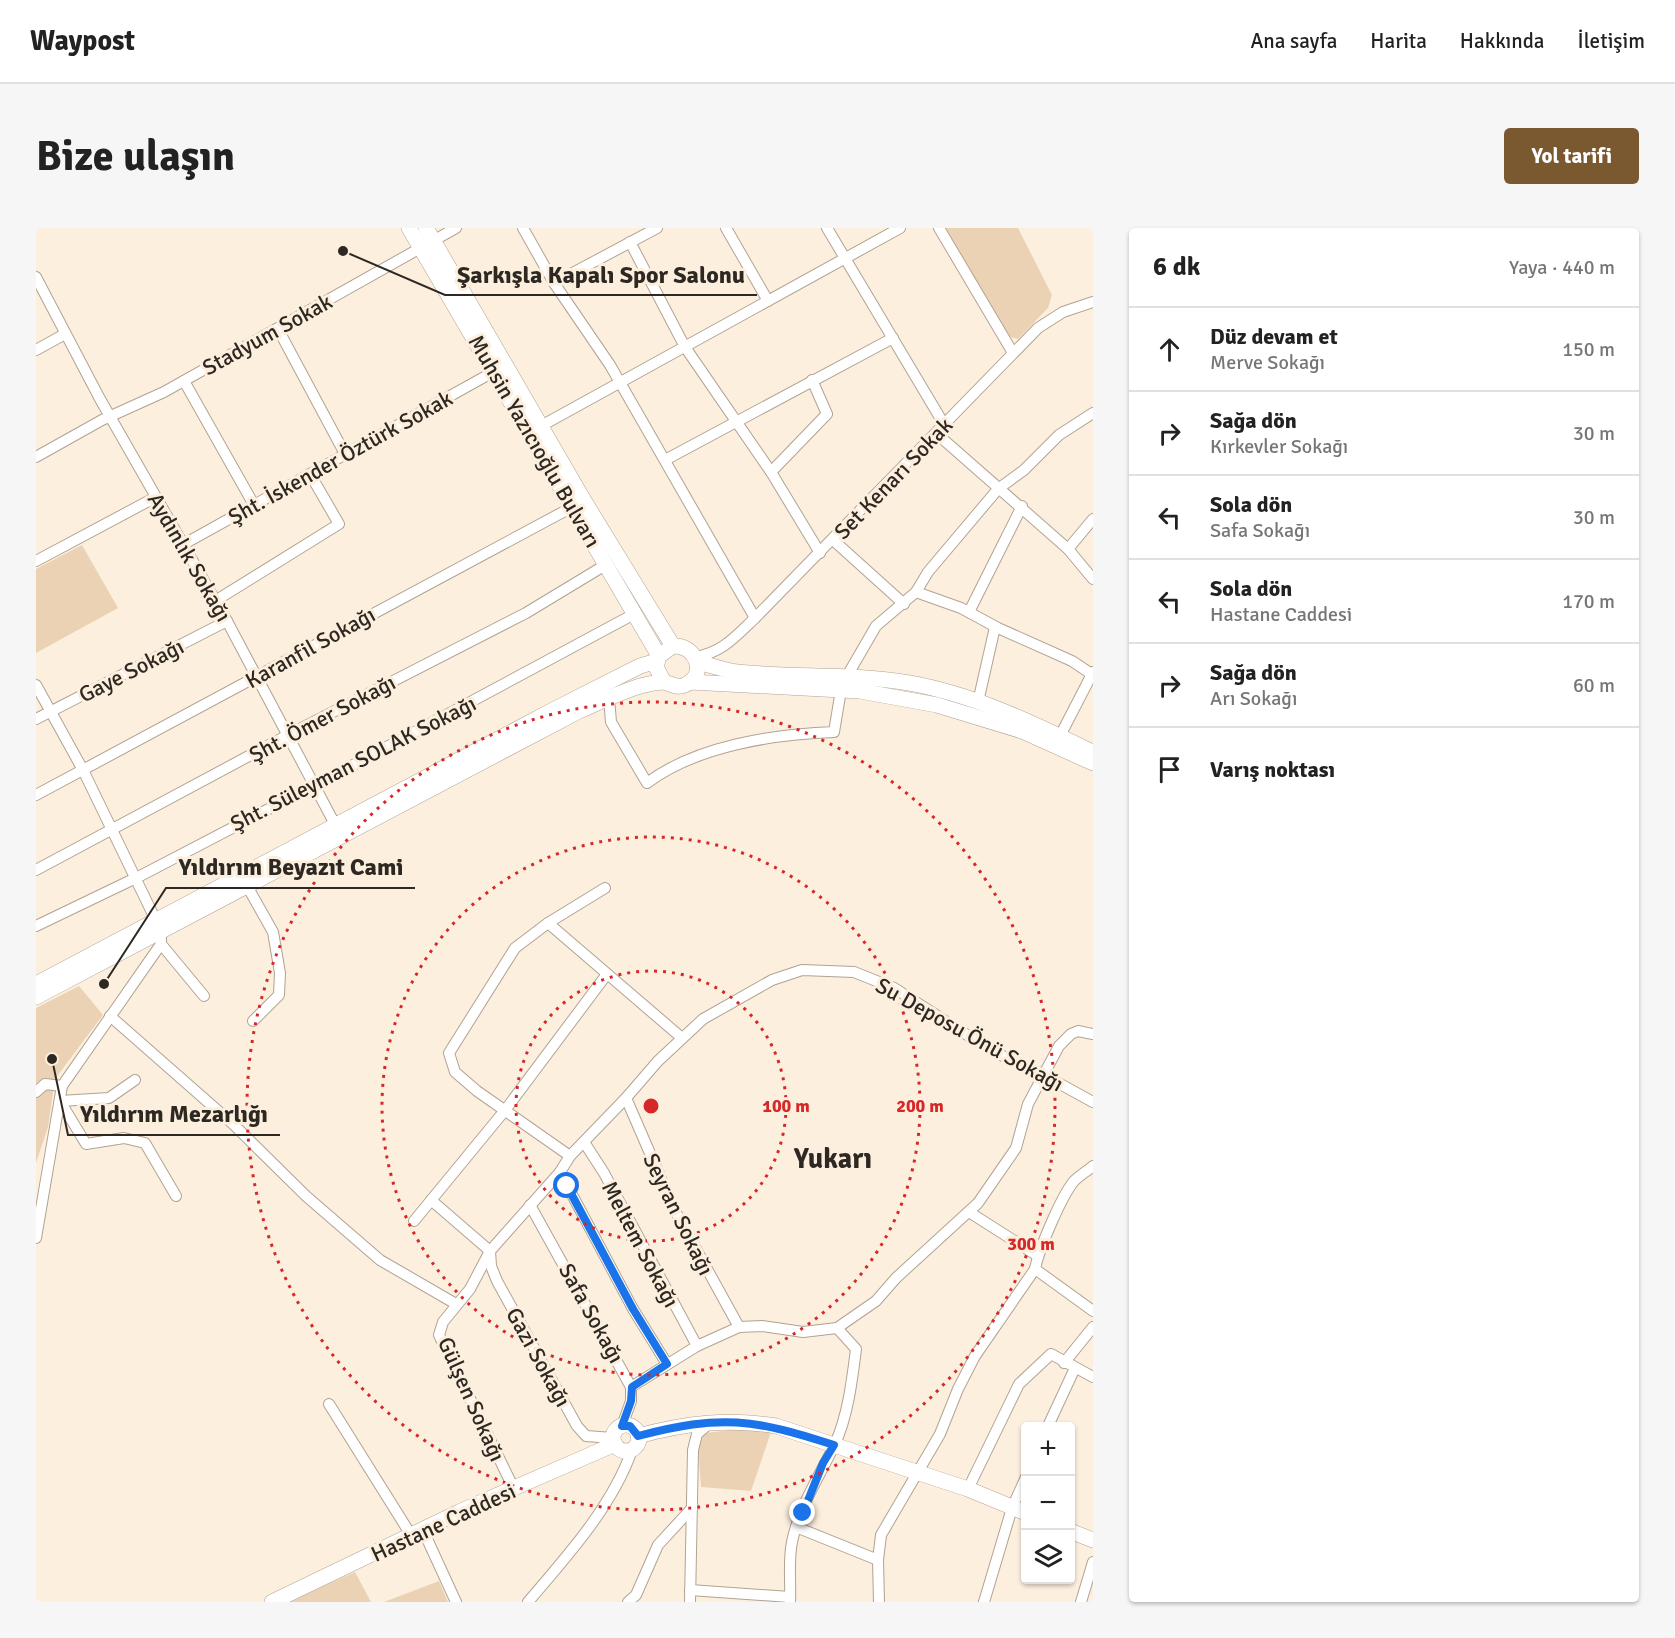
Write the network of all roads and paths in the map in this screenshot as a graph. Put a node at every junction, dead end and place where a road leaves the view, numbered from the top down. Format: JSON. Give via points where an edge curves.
{"nodes":[{"id":1,"x":409,"y":228,"type":"edge"},
{"id":2,"x":456,"y":228,"type":"edge"},
{"id":3,"x":523,"y":228,"type":"edge"},
{"id":4,"x":657,"y":228,"type":"edge"},
{"id":5,"x":726,"y":228,"type":"edge"},
{"id":6,"x":827,"y":228,"type":"edge"},
{"id":7,"x":900,"y":228,"type":"edge"},
{"id":8,"x":939,"y":228,"type":"edge"},
{"id":9,"x":426,"y":238,"type":"edge"},
{"id":10,"x":630,"y":242,"type":"junction"},
{"id":11,"x":847,"y":259,"type":"junction"},
{"id":12,"x":36,"y":277,"type":"edge"},
{"id":13,"x":554,"y":283,"type":"junction"},
{"id":14,"x":768,"y":301,"type":"junction"},
{"id":15,"x":1093,"y":302,"type":"edge"},
{"id":16,"x":278,"y":329,"type":"junction"},
{"id":17,"x":64,"y":334,"type":"junction"},
{"id":18,"x":893,"y":338,"type":"junction"},
{"id":19,"x":685,"y":346,"type":"junction"},
{"id":20,"x":36,"y":350,"type":"edge"},
{"id":21,"x":1013,"y":353,"type":"junction"},
{"id":22,"x":495,"y":371,"type":"junction"},
{"id":23,"x":812,"y":380,"type":"junction"},
{"id":24,"x":184,"y":381,"type":"junction"},
{"id":25,"x":618,"y":383,"type":"junction"},
{"id":26,"x":1093,"y":413,"type":"edge"},
{"id":27,"x":111,"y":417,"type":"junction"},
{"id":28,"x":737,"y":422,"type":"junction"},
{"id":29,"x":541,"y":426,"type":"junction"},
{"id":30,"x":941,"y":430,"type":"junction"},
{"id":31,"x":345,"y":454,"type":"junction"},
{"id":32,"x":36,"y":457,"type":"edge"},
{"id":33,"x":665,"y":460,"type":"junction"},
{"id":34,"x":771,"y":472,"type":"junction"},
{"id":35,"x":310,"y":474,"type":"junction"},
{"id":36,"x":998,"y":489,"type":"junction"},
{"id":37,"x":156,"y":497,"type":"junction"},
{"id":38,"x":578,"y":503,"type":"junction"},
{"id":39,"x":254,"y":505,"type":"junction"},
{"id":40,"x":1022,"y":506,"type":"junction"},
{"id":41,"x":1093,"y":519,"type":"edge"},
{"id":42,"x":833,"y":540,"type":"junction"},
{"id":43,"x":184,"y":544,"type":"junction"},
{"id":44,"x":1068,"y":549,"type":"junction"},
{"id":45,"x":820,"y":553,"type":"junction"},
{"id":46,"x":36,"y":561,"type":"edge"},
{"id":47,"x":607,"y":564,"type":"junction"},
{"id":48,"x":1093,"y":579,"type":"edge"},
{"id":49,"x":915,"y":592,"type":"junction"},
{"id":50,"x":215,"y":601,"type":"junction"},
{"id":51,"x":904,"y":604,"type":"junction"},
{"id":52,"x":969,"y":612,"type":"junction"},
{"id":53,"x":636,"y":613,"type":"junction"},
{"id":54,"x":755,"y":618,"type":"junction"},
{"id":55,"x":227,"y":621,"type":"junction"},
{"id":56,"x":994,"y":627,"type":"junction"},
{"id":57,"x":673,"y":646,"type":"junction"},
{"id":58,"x":658,"y":658,"type":"junction"},
{"id":59,"x":696,"y":659,"type":"junction"},
{"id":60,"x":1092,"y":673,"type":"edge"},
{"id":61,"x":257,"y":678,"type":"junction"},
{"id":62,"x":664,"y":682,"type":"junction"},
{"id":63,"x":690,"y":682,"type":"junction"},
{"id":64,"x":844,"y":683,"type":"junction"},
{"id":65,"x":36,"y":685,"type":"edge"},
{"id":66,"x":609,"y":698,"type":"junction"},
{"id":67,"x":978,"y":702,"type":"junction"},
{"id":68,"x":51,"y":711,"type":"junction"},
{"id":69,"x":36,"y":719,"type":"edge"},
{"id":70,"x":288,"y":735,"type":"junction"},
{"id":71,"x":1060,"y":736,"type":"junction"},
{"id":72,"x":1093,"y":752,"type":"edge"},
{"id":73,"x":1093,"y":763,"type":"edge"},
{"id":74,"x":83,"y":770,"type":"junction"},
{"id":75,"x":313,"y":785,"type":"junction"},
{"id":76,"x":36,"y":795,"type":"edge"},
{"id":77,"x":112,"y":831,"type":"junction"},
{"id":78,"x":339,"y":831,"type":"junction"},
{"id":79,"x":36,"y":870,"type":"edge"},
{"id":80,"x":134,"y":879,"type":"junction"},
{"id":81,"x":247,"y":886,"type":"junction"},
{"id":82,"x":605,"y":888,"type":"dead end"},
{"id":83,"x":548,"y":923,"type":"junction"},
{"id":84,"x":36,"y":926,"type":"edge"},
{"id":85,"x":159,"y":931,"type":"junction"},
{"id":86,"x":607,"y":974,"type":"junction"},
{"id":87,"x":36,"y":984,"type":"edge"},
{"id":88,"x":204,"y":996,"type":"dead end"},
{"id":89,"x":36,"y":997,"type":"edge"},
{"id":90,"x":110,"y":1016,"type":"junction"},
{"id":91,"x":253,"y":1021,"type":"dead end"},
{"id":92,"x":1093,"y":1034,"type":"edge"},
{"id":93,"x":682,"y":1038,"type":"junction"},
{"id":94,"x":658,"y":1061,"type":"joint"},
{"id":95,"x":1042,"y":1074,"type":"junction"},
{"id":96,"x":135,"y":1080,"type":"dead end"},
{"id":97,"x":62,"y":1086,"type":"junction"},
{"id":98,"x":36,"y":1092,"type":"edge"},
{"id":99,"x":626,"y":1098,"type":"junction"},
{"id":100,"x":60,"y":1101,"type":"junction"},
{"id":101,"x":1093,"y":1102,"type":"edge"},
{"id":102,"x":506,"y":1109,"type":"junction"},
{"id":103,"x":584,"y":1142,"type":"junction"},
{"id":104,"x":570,"y":1156,"type":"junction"},
{"id":105,"x":1093,"y":1166,"type":"edge"},
{"id":106,"x":560,"y":1172,"type":"junction"},
{"id":107,"x":176,"y":1196,"type":"dead end"},
{"id":108,"x":431,"y":1200,"type":"junction"},
{"id":109,"x":530,"y":1205,"type":"junction"},
{"id":110,"x":969,"y":1212,"type":"junction"},
{"id":111,"x":414,"y":1221,"type":"dead end"},
{"id":112,"x":36,"y":1238,"type":"edge"},
{"id":113,"x":490,"y":1251,"type":"junction"},
{"id":114,"x":1038,"y":1256,"type":"junction"},
{"id":115,"x":1035,"y":1269,"type":"junction"},
{"id":116,"x":456,"y":1304,"type":"junction"},
{"id":117,"x":1093,"y":1311,"type":"edge"},
{"id":118,"x":739,"y":1327,"type":"junction"},
{"id":119,"x":1093,"y":1327,"type":"edge"},
{"id":120,"x":837,"y":1328,"type":"junction"},
{"id":121,"x":697,"y":1346,"type":"junction"},
{"id":122,"x":1064,"y":1363,"type":"junction"},
{"id":123,"x":667,"y":1364,"type":"junction"},
{"id":124,"x":1075,"y":1368,"type":"junction"},
{"id":125,"x":1093,"y":1377,"type":"edge"},
{"id":126,"x":632,"y":1387,"type":"junction"},
{"id":127,"x":329,"y":1404,"type":"dead end"},
{"id":128,"x":711,"y":1421,"type":"junction"},
{"id":129,"x":1050,"y":1422,"type":"edge"},
{"id":130,"x":617,"y":1436,"type":"junction"},
{"id":131,"x":635,"y":1443,"type":"junction"},
{"id":132,"x":834,"y":1445,"type":"junction"},
{"id":133,"x":918,"y":1471,"type":"junction"},
{"id":134,"x":514,"y":1489,"type":"junction"},
{"id":135,"x":968,"y":1489,"type":"junction"},
{"id":136,"x":693,"y":1507,"type":"junction"},
{"id":137,"x":1019,"y":1511,"type":"edge"},
{"id":138,"x":796,"y":1527,"type":"junction"},
{"id":139,"x":417,"y":1532,"type":"junction"},
{"id":140,"x":1075,"y":1533,"type":"edge"},
{"id":141,"x":1093,"y":1540,"type":"edge"},
{"id":142,"x":878,"y":1560,"type":"junction"},
{"id":143,"x":1093,"y":1563,"type":"edge"},
{"id":144,"x":690,"y":1590,"type":"junction"},
{"id":145,"x":790,"y":1599,"type":"edge"},
{"id":146,"x":272,"y":1602,"type":"edge"},
{"id":147,"x":456,"y":1602,"type":"edge"},
{"id":148,"x":528,"y":1602,"type":"edge"},
{"id":149,"x":628,"y":1602,"type":"edge"},
{"id":150,"x":690,"y":1602,"type":"edge"},
{"id":151,"x":879,"y":1602,"type":"edge"},
{"id":152,"x":984,"y":1602,"type":"edge"},
{"id":153,"x":1081,"y":1602,"type":"edge"}],
"edges":[{"from":1,"to":9,"type":"street","name":"Muhsin Yazıcıoğlu Bulvarı"},
{"from":2,"to":9,"type":"street","name":"Stadyum Sokak"},
{"from":3,"to":13,"type":"street"},
{"from":4,"to":10,"type":"street"},
{"from":5,"to":14,"type":"street"},
{"from":6,"to":11,"type":"street"},
{"from":7,"to":11,"type":"street"},
{"from":8,"to":21,"type":"street"},
{"from":9,"to":16,"type":"street","name":"Stadyum Sokak"},
{"from":9,"to":22,"type":"street","name":"Muhsin Yazıcıoğlu Bulvarı"},
{"from":9,"to":29,"type":"street","name":"Muhsin Yazıcıoğlu Bulvarı"},
{"from":10,"to":13,"type":"street"},
{"from":10,"to":19,"type":"street"},
{"from":11,"to":14,"type":"street"},
{"from":11,"to":18,"type":"street"},
{"from":12,"to":17,"type":"street","name":"Aydınlık Sokağı"},
{"from":13,"to":25,"type":"street"},
{"from":14,"to":19,"type":"street"},
{"from":15,"to":21,"type":"street","name":"Set Kenarı Sokak","via":[[1063,312],[1038,328]]},
{"from":16,"to":24,"type":"street","name":"Stadyum Sokak"},
{"from":16,"to":31,"type":"street"},
{"from":17,"to":20,"type":"street"},
{"from":17,"to":27,"type":"street","name":"Aydınlık Sokağı"},
{"from":18,"to":23,"type":"street"},
{"from":18,"to":30,"type":"street"},
{"from":19,"to":25,"type":"street"},
{"from":19,"to":28,"type":"street"},
{"from":21,"to":30,"type":"street","name":"Set Kenarı Sokak"},
{"from":22,"to":31,"type":"street","name":"Şht. İskender Öztürk Sokak"},
{"from":22,"to":38,"type":"street","name":"Muhsin Yazıcıoğlu Bulvarı"},
{"from":23,"to":28,"type":"street"},
{"from":23,"to":34,"type":"street","via":[[827,414]]},
{"from":24,"to":27,"type":"street","name":"Stadyum Sokak"},
{"from":24,"to":39,"type":"street"},
{"from":25,"to":29,"type":"street"},
{"from":25,"to":33,"type":"street"},
{"from":26,"to":36,"type":"street","via":[[1059,435],[1024,470]]},
{"from":27,"to":32,"type":"street","name":"Stadyum Sokak"},
{"from":27,"to":37,"type":"street","name":"Aydınlık Sokağı"},
{"from":28,"to":33,"type":"street"},
{"from":28,"to":34,"type":"street"},
{"from":29,"to":38,"type":"street","name":"Muhsin Yazıcıoğlu Bulvarı"},
{"from":30,"to":36,"type":"street"},
{"from":30,"to":42,"type":"street","name":"Set Kenarı Sokak"},
{"from":31,"to":35,"type":"street","name":"Şht. İskender Öztürk Sokak"},
{"from":33,"to":54,"type":"street"},
{"from":34,"to":45,"type":"street"},
{"from":35,"to":39,"type":"street","name":"Şht. İskender Öztürk Sokak"},
{"from":35,"to":50,"type":"street","via":[[339,524]]},
{"from":36,"to":40,"type":"street"},
{"from":36,"to":49,"type":"street"},
{"from":37,"to":43,"type":"street","name":"Aydınlık Sokağı"},
{"from":37,"to":46,"type":"street"},
{"from":38,"to":47,"type":"street","name":"Muhsin Yazıcıoğlu Bulvarı"},
{"from":38,"to":57,"type":"street","name":"Muhsin Yazıcıoğlu Bulvarı"},
{"from":38,"to":61,"type":"street","name":"Karanfil Sokağı"},
{"from":39,"to":43,"type":"street","name":"Şht. İskender Öztürk Sokak"},
{"from":40,"to":44,"type":"street"},
{"from":40,"to":52,"type":"street"},
{"from":41,"to":44,"type":"street"},
{"from":42,"to":45,"type":"street","name":"Set Kenarı Sokak"},
{"from":42,"to":51,"type":"street"},
{"from":43,"to":50,"type":"street","name":"Aydınlık Sokağı"},
{"from":44,"to":48,"type":"street"},
{"from":45,"to":54,"type":"street","name":"Set Kenarı Sokak"},
{"from":47,"to":53,"type":"street","name":"Muhsin Yazıcıoğlu Bulvarı"},
{"from":47,"to":70,"type":"street","name":"Şht. Ömer Sokağı","via":[[526,613]]},
{"from":49,"to":51,"type":"street"},
{"from":49,"to":52,"type":"street"},
{"from":50,"to":55,"type":"street","name":"Aydınlık Sokağı"},
{"from":51,"to":64,"type":"street","via":[[876,626]]},
{"from":52,"to":56,"type":"street"},
{"from":53,"to":58,"type":"street","name":"Muhsin Yazıcıoğlu Bulvarı"},
{"from":53,"to":75,"type":"street","name":"Şht. Süleyman SOLAK Sokağı"},
{"from":54,"to":59,"type":"street","name":"Set Kenarı Sokak","via":[[726,645]]},
{"from":55,"to":61,"type":"street","name":"Aydınlık Sokağı"},
{"from":55,"to":68,"type":"street","name":"Gaye Sokağı"},
{"from":56,"to":60,"type":"street"},
{"from":56,"to":67,"type":"street"},
{"from":57,"to":58,"type":"street"},
{"from":57,"to":59,"type":"street","via":[[683,646]]},
{"from":58,"to":62,"type":"street","via":[[657,673]]},
{"from":58,"to":78,"type":"street","via":[[566,704]]},
{"from":59,"to":63,"type":"street","via":[[696,673]]},
{"from":59,"to":64,"type":"street","via":[[736,672]]},
{"from":60,"to":71,"type":"street"},
{"from":61,"to":70,"type":"street","name":"Aydınlık Sokağı"},
{"from":61,"to":74,"type":"street","name":"Karanfil Sokağı"},
{"from":62,"to":63,"type":"street","via":[[680,686]]},
{"from":62,"to":66,"type":"street"},
{"from":63,"to":64,"type":"street"},
{"from":64,"to":66,"type":"street","via":[[834,732],[785,734],[702,755],[666,769],[647,783],[611,722]]},
{"from":64,"to":67,"type":"street","via":[[919,685],[951,691]]},
{"from":64,"to":73,"type":"street","via":[[1022,730]]},
{"from":65,"to":68,"type":"street"},
{"from":66,"to":78,"type":"street"},
{"from":67,"to":71,"type":"street"},
{"from":68,"to":69,"type":"street","name":"Gaye Sokağı"},
{"from":68,"to":74,"type":"street"},
{"from":70,"to":75,"type":"street","name":"Aydınlık Sokağı"},
{"from":70,"to":77,"type":"street","name":"Şht. Ömer Sokağı"},
{"from":71,"to":72,"type":"street"},
{"from":74,"to":76,"type":"street","name":"Karanfil Sokağı"},
{"from":74,"to":77,"type":"street"},
{"from":75,"to":78,"type":"street","name":"Aydınlık Sokağı"},
{"from":75,"to":80,"type":"street","name":"Şht. Süleyman SOLAK Sokağı"},
{"from":77,"to":79,"type":"street","name":"Şht. Ömer Sokağı"},
{"from":77,"to":80,"type":"street"},
{"from":78,"to":81,"type":"street"},
{"from":78,"to":85,"type":"street"},
{"from":80,"to":84,"type":"street","name":"Şht. Süleyman SOLAK Sokağı"},
{"from":80,"to":85,"type":"street"},
{"from":81,"to":85,"type":"street"},
{"from":81,"to":91,"type":"street","via":[[273,932],[280,973],[279,994]]},
{"from":82,"to":83,"type":"street"},
{"from":83,"to":86,"type":"street"},
{"from":83,"to":102,"type":"street","via":[[515,948],[449,1053],[455,1072]]},
{"from":85,"to":87,"type":"street"},
{"from":85,"to":88,"type":"street"},
{"from":85,"to":89,"type":"street"},
{"from":85,"to":90,"type":"street"},
{"from":86,"to":93,"type":"street"},
{"from":86,"to":102,"type":"street"},
{"from":90,"to":97,"type":"street"},
{"from":90,"to":116,"type":"street","via":[[380,1260]]},
{"from":92,"to":95,"type":"street","via":[[1071,1034]]},
{"from":93,"to":94,"type":"street","name":"Su Deposu Önü Sokağı"},
{"from":93,"to":95,"type":"street","name":"Su Deposu Önü Sokağı","via":[[703,1018],[772,980],[802,970],[827,969],[854,972],[894,988],[992,1051]]},
{"from":94,"to":99,"type":"street","name":"Gülşen Sokağı"},
{"from":95,"to":101,"type":"street","name":"Su Deposu Önü Sokağı"},
{"from":95,"to":110,"type":"street","via":[[1028,1104],[1016,1148]]},
{"from":96,"to":100,"type":"street","via":[[109,1098]]},
{"from":97,"to":98,"type":"street","via":[[45,1084]]},
{"from":97,"to":100,"type":"street"},
{"from":99,"to":103,"type":"street","name":"Gülşen Sokağı"},
{"from":99,"to":118,"type":"street","name":"Seyran Sokağı","via":[[675,1211]]},
{"from":100,"to":107,"type":"street","via":[[86,1144],[124,1138],[145,1143]]},
{"from":100,"to":112,"type":"street"},
{"from":102,"to":104,"type":"street"},
{"from":102,"to":108,"type":"street"},
{"from":103,"to":104,"type":"street","name":"Gülşen Sokağı"},
{"from":103,"to":121,"type":"street","name":"Meltem Sokağı"},
{"from":104,"to":106,"type":"street","name":"Gülşen Sokağı"},
{"from":105,"to":114,"type":"street","via":[[1074,1181]]},
{"from":106,"to":109,"type":"street","name":"Gülşen Sokağı"},
{"from":106,"to":123,"type":"street"},
{"from":108,"to":111,"type":"street"},
{"from":108,"to":113,"type":"street"},
{"from":109,"to":113,"type":"street","name":"Gülşen Sokağı"},
{"from":109,"to":126,"type":"street","name":"Safa Sokağı"},
{"from":110,"to":114,"type":"street"},
{"from":110,"to":120,"type":"street","via":[[876,1301]]},
{"from":113,"to":116,"type":"street","name":"Gülşen Sokağı","via":[[470,1288]]},
{"from":113,"to":130,"type":"street","name":"Gazi Sokağı","via":[[497,1281],[577,1426],[586,1436]]},
{"from":114,"to":115,"type":"street"},
{"from":115,"to":117,"type":"street"},
{"from":115,"to":133,"type":"street","via":[[975,1356],[940,1434]]},
{"from":116,"to":134,"type":"street","name":"Gülşen Sokağı","via":[[439,1335]]},
{"from":118,"to":120,"type":"street","via":[[803,1332]]},
{"from":118,"to":121,"type":"street"},
{"from":119,"to":122,"type":"street"},
{"from":120,"to":132,"type":"street","via":[[856,1349],[846,1412]]},
{"from":121,"to":123,"type":"street"},
{"from":122,"to":124,"type":"street"},
{"from":122,"to":135,"type":"street","via":[[1051,1354],[1019,1384]]},
{"from":123,"to":126,"type":"street"},
{"from":124,"to":125,"type":"street"},
{"from":124,"to":129,"type":"street"},
{"from":126,"to":130,"type":"street","name":"Safa Sokağı","via":[[631,1401]]},
{"from":127,"to":139,"type":"street"},
{"from":128,"to":131,"type":"street"},
{"from":128,"to":132,"type":"street","via":[[776,1426]]},
{"from":128,"to":136,"type":"street","via":[[697,1434],[693,1450]]},
{"from":130,"to":131,"type":"street","via":[[624,1451]]},
{"from":130,"to":131,"type":"street","via":[[630,1426]]},
{"from":130,"to":134,"type":"street","name":"Hastane Caddesi"},
{"from":131,"to":148,"type":"street","via":[[622,1477],[572,1550]]},
{"from":132,"to":133,"type":"street"},
{"from":132,"to":138,"type":"street"},
{"from":133,"to":135,"type":"street"},
{"from":133,"to":142,"type":"street","via":[[880,1535]]},
{"from":134,"to":139,"type":"street","name":"Hastane Caddesi"},
{"from":135,"to":137,"type":"street"},
{"from":136,"to":144,"type":"street"},
{"from":136,"to":149,"type":"street","via":[[658,1545],[636,1595]]},
{"from":137,"to":152,"type":"street"},
{"from":138,"to":142,"type":"street"},
{"from":138,"to":145,"type":"street","via":[[791,1544]]},
{"from":139,"to":146,"type":"street","name":"Hastane Caddesi"},
{"from":139,"to":147,"type":"street"},
{"from":140,"to":141,"type":"street"},
{"from":142,"to":151,"type":"street"},
{"from":143,"to":153,"type":"street"},
{"from":144,"to":145,"type":"street"},
{"from":144,"to":150,"type":"street"}]}
